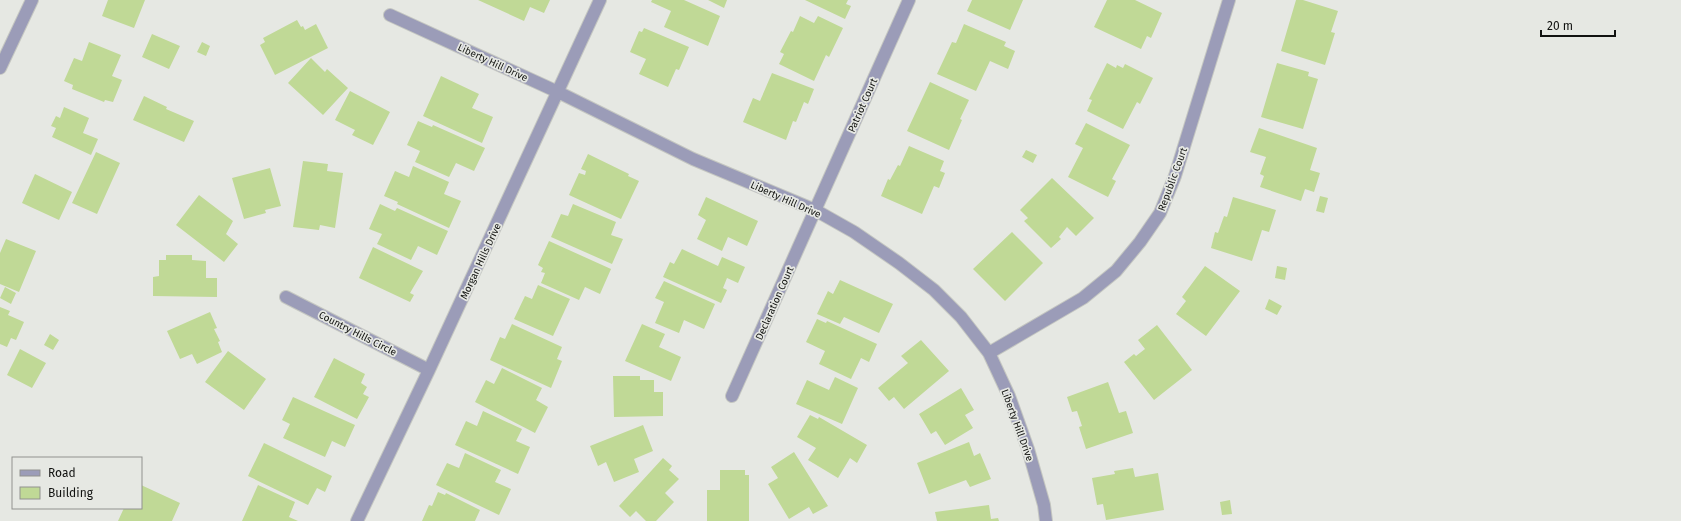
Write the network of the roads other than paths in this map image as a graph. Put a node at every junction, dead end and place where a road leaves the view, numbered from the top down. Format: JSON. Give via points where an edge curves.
{"nodes":[{"id":1,"x":32,"y":0,"type":"edge"},
{"id":2,"x":600,"y":0,"type":"edge"},
{"id":3,"x":909,"y":0,"type":"edge"},
{"id":4,"x":1229,"y":0,"type":"edge"},
{"id":5,"x":390,"y":15,"type":"dead end"},
{"id":6,"x":0,"y":68,"type":"edge"},
{"id":7,"x":558,"y":92,"type":"junction"},
{"id":8,"x":815,"y":210,"type":"junction"},
{"id":9,"x":286,"y":296,"type":"dead end"},
{"id":10,"x":989,"y":354,"type":"junction"},
{"id":11,"x":429,"y":370,"type":"junction"},
{"id":12,"x":732,"y":396,"type":"dead end"},
{"id":13,"x":357,"y":521,"type":"edge"},
{"id":14,"x":1046,"y":521,"type":"edge"}],
"edges":[{"from":1,"to":6,"type":"street"},
{"from":2,"to":7,"type":"street","name":"Morgan Hills Drive"},
{"from":3,"to":8,"type":"street","name":"Patriot Court"},
{"from":4,"to":10,"type":"street","name":"Republic Court","via":[[1160,213],[1116,271],[1083,298]]},
{"from":5,"to":7,"type":"street","name":"Liberty Hill Drive"},
{"from":7,"to":8,"type":"street","name":"Liberty Hill Drive","via":[[694,159]]},
{"from":7,"to":11,"type":"street","name":"Morgan Hills Drive"},
{"from":8,"to":10,"type":"street","name":"Liberty Hill Drive","via":[[854,232],[934,290],[961,317]]},
{"from":8,"to":12,"type":"street","name":"Declaration Court"},
{"from":9,"to":11,"type":"street","name":"Country Hills Circle"},
{"from":10,"to":14,"type":"street","name":"Liberty Hill Drive","via":[[1009,396],[1028,449]]},
{"from":11,"to":13,"type":"street","name":"Morgan Hills Drive"}]}
